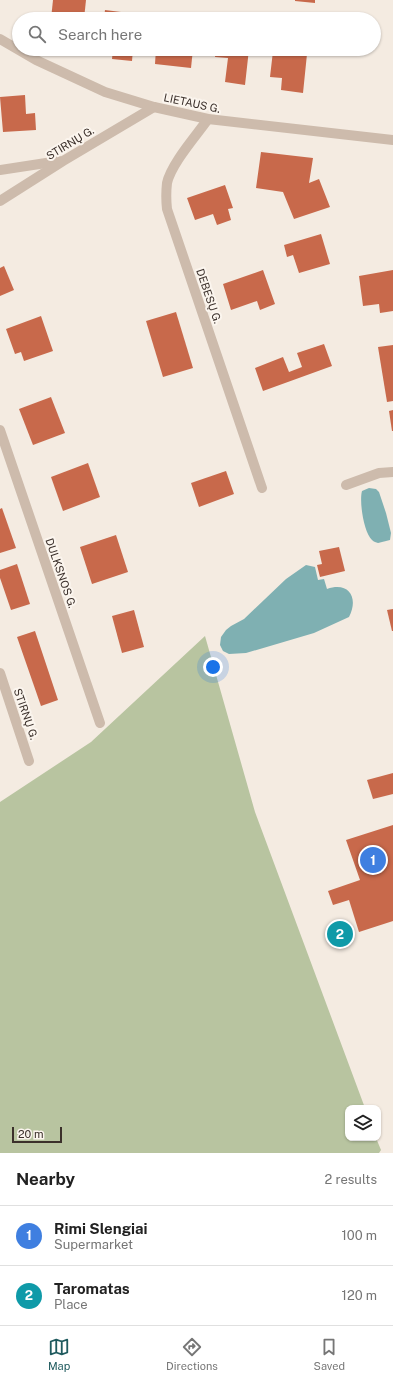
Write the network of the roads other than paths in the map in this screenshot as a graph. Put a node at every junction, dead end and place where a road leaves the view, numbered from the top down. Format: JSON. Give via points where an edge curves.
{"nodes":[{"id":1,"x":0,"y":39,"type":"edge"},
{"id":2,"x":12,"y":46,"type":"edge"},
{"id":3,"x":29,"y":56,"type":"edge"},
{"id":4,"x":154,"y":107,"type":"junction"},
{"id":5,"x":208,"y":119,"type":"junction"},
{"id":6,"x":393,"y":140,"type":"edge"},
{"id":7,"x":63,"y":161,"type":"junction"},
{"id":8,"x":0,"y":170,"type":"edge"},
{"id":9,"x":0,"y":201,"type":"edge"},
{"id":10,"x":0,"y":430,"type":"edge"},
{"id":11,"x":393,"y":472,"type":"edge"},
{"id":12,"x":346,"y":485,"type":"dead end"},
{"id":13,"x":262,"y":488,"type":"dead end"},
{"id":14,"x":0,"y":674,"type":"edge"},
{"id":15,"x":100,"y":723,"type":"dead end"},
{"id":16,"x":30,"y":761,"type":"dead end"}],
"edges":[{"from":1,"to":2,"type":"street","name":"LIETAUS G."},
{"from":3,"to":4,"type":"street","name":"LIETAUS G.","via":[[105,92]]},
{"from":4,"to":5,"type":"street","name":"LIETAUS G."},
{"from":4,"to":7,"type":"street","name":"STIRNŲ G."},
{"from":5,"to":6,"type":"street","name":"LIETAUS G."},
{"from":5,"to":13,"type":"street","name":"DEBESŲ G.","via":[[175,165],[167,182],[167,209]]},
{"from":7,"to":8,"type":"street"},
{"from":7,"to":9,"type":"street","name":"STIRNŲ G."},
{"from":10,"to":15,"type":"street","name":"DULKSNOS G."},
{"from":11,"to":12,"type":"street","via":[[379,473]]},
{"from":14,"to":16,"type":"street","name":"STIRNŲ G."}]}
